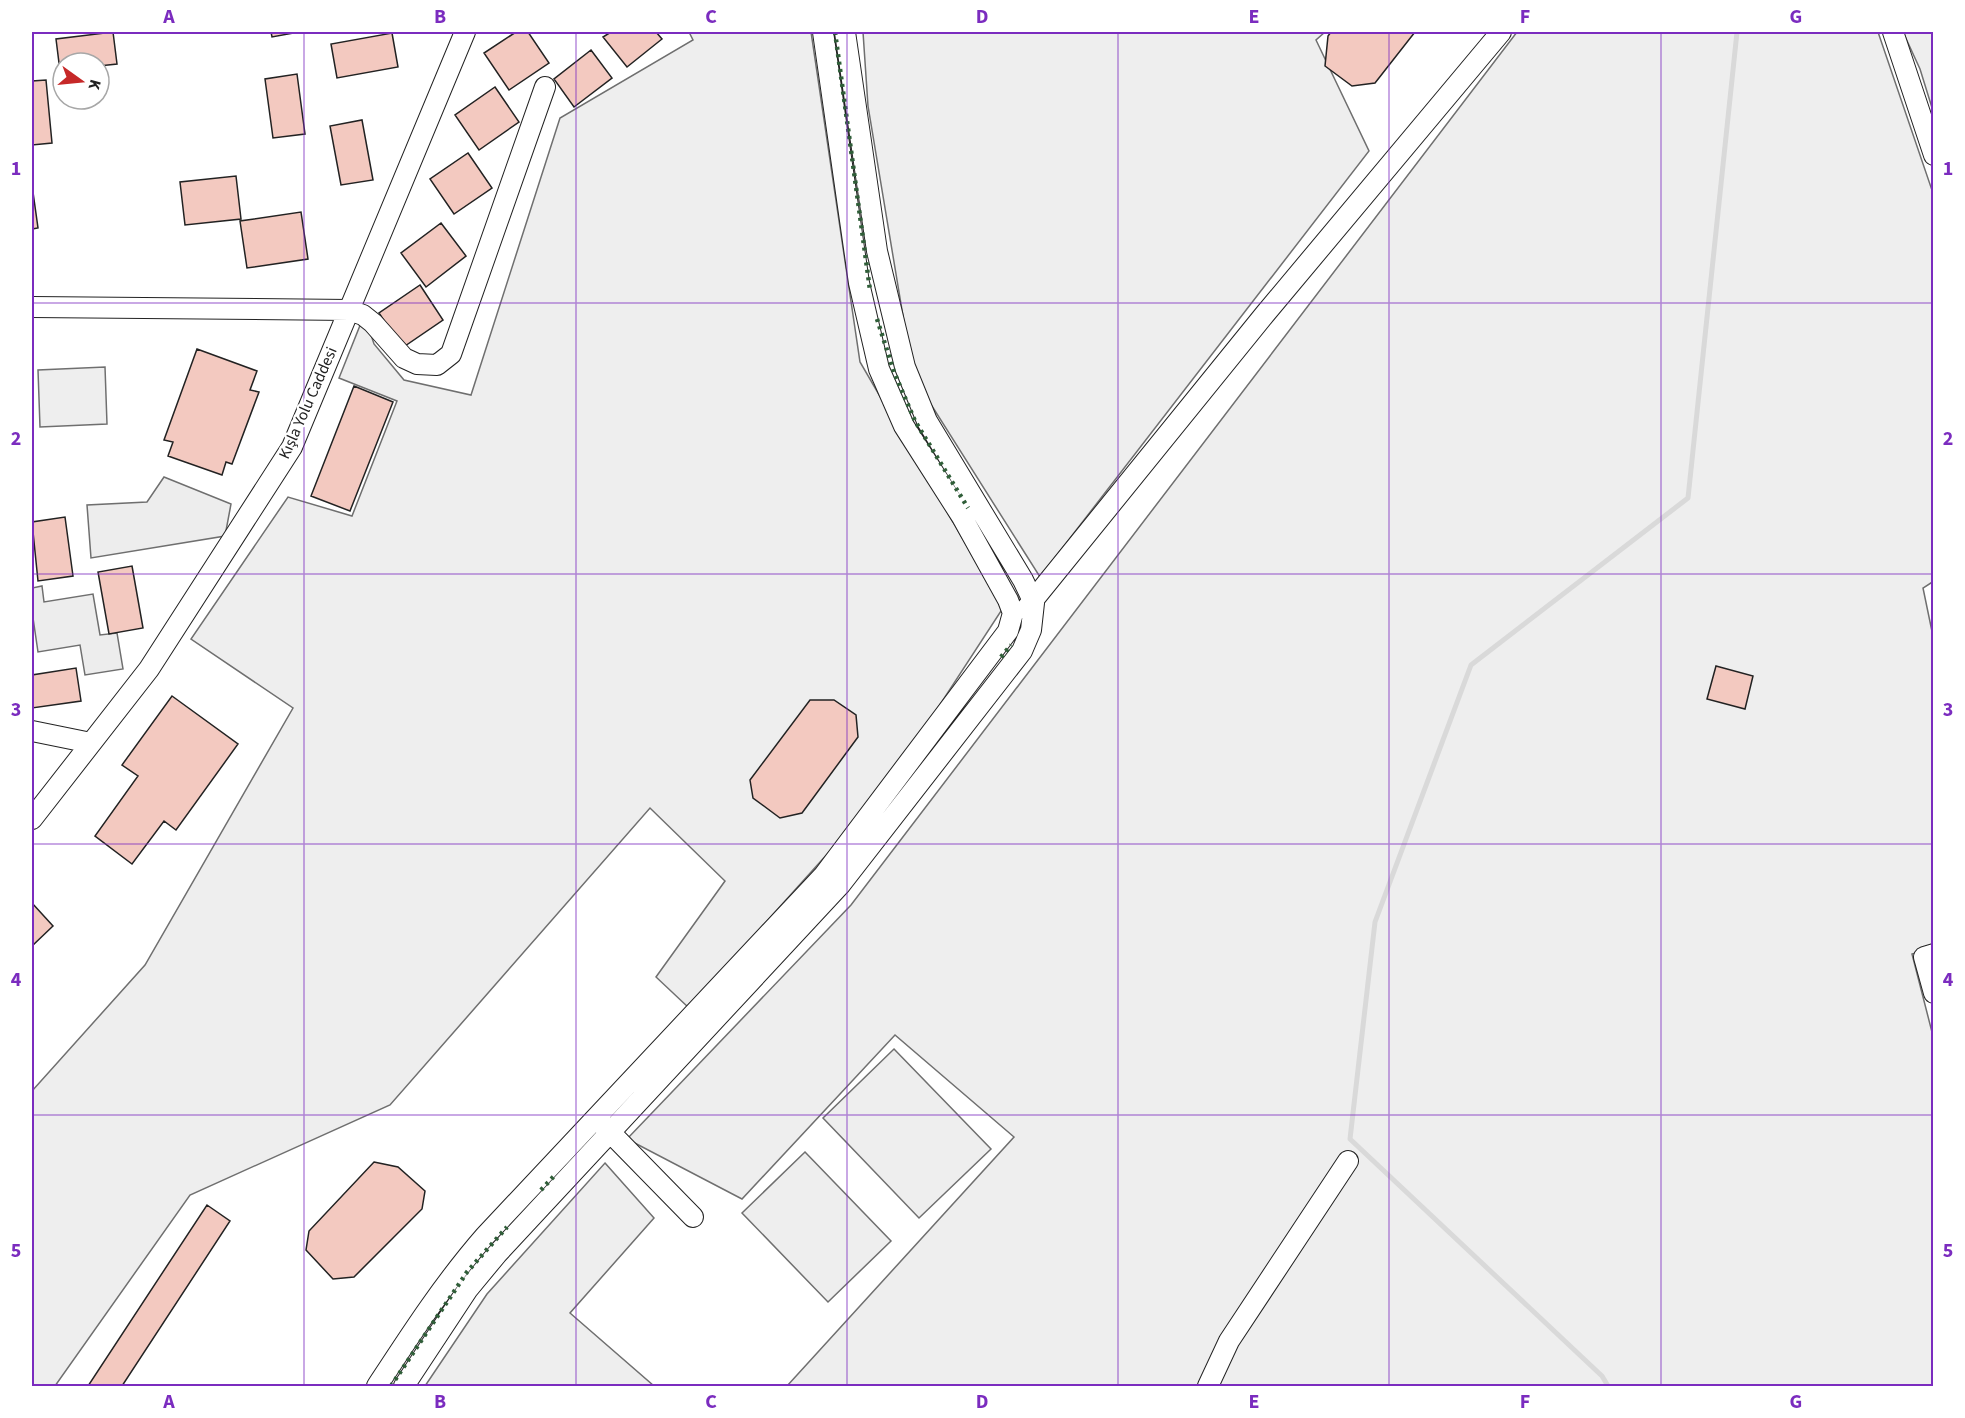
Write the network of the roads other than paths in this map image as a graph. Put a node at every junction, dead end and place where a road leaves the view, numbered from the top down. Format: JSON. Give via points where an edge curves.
{"nodes":[{"id":1,"x":465,"y":32,"type":"edge"},
{"id":2,"x":823,"y":32,"type":"edge"},
{"id":3,"x":845,"y":32,"type":"edge"},
{"id":4,"x":1501,"y":32,"type":"edge"},
{"id":5,"x":1893,"y":32,"type":"edge"},
{"id":6,"x":545,"y":87,"type":"dead end"},
{"id":7,"x":1934,"y":155,"type":"edge"},
{"id":8,"x":32,"y":307,"type":"edge"},
{"id":9,"x":349,"y":310,"type":"junction"},
{"id":10,"x":1032,"y":601,"type":"junction"},
{"id":11,"x":1008,"y":631,"type":"junction"},
{"id":12,"x":32,"y":731,"type":"edge"},
{"id":13,"x":92,"y":743,"type":"junction"},
{"id":14,"x":32,"y":819,"type":"edge"},
{"id":15,"x":1934,"y":954,"type":"edge"},
{"id":16,"x":1934,"y":993,"type":"edge"},
{"id":17,"x":602,"y":1125,"type":"junction"},
{"id":18,"x":1348,"y":1161,"type":"dead end"},
{"id":19,"x":693,"y":1217,"type":"dead end"},
{"id":20,"x":377,"y":1386,"type":"edge"},
{"id":21,"x":404,"y":1386,"type":"edge"},
{"id":22,"x":1208,"y":1386,"type":"edge"}],
"edges":[{"from":1,"to":9,"type":"street","name":"Kışla Yolu Caddesi"},
{"from":2,"to":11,"type":"street","via":[[859,283],[879,369],[904,426],[962,517],[1008,600],[1013,613]]},
{"from":3,"to":10,"type":"street","via":[[877,251],[905,367],[927,421]]},
{"from":4,"to":10,"type":"street"},
{"from":5,"to":7,"type":"street"},
{"from":6,"to":9,"type":"street","via":[[451,354],[436,365],[417,364],[404,358],[363,315]]},
{"from":8,"to":9,"type":"street"},
{"from":9,"to":13,"type":"street","name":"Kışla Yolu Caddesi","via":[[292,447],[149,669]]},
{"from":10,"to":11,"type":"street"},
{"from":10,"to":17,"type":"street","via":[[1031,630],[1022,651],[840,885]]},
{"from":11,"to":17,"type":"street","via":[[824,874]]},
{"from":12,"to":13,"type":"street"},
{"from":13,"to":14,"type":"street","name":"Kışla Yolu Caddesi"},
{"from":15,"to":16,"type":"street","via":[[1924,957]]},
{"from":17,"to":19,"type":"street"},
{"from":17,"to":20,"type":"street","via":[[485,1236],[429,1306]]},
{"from":17,"to":21,"type":"street","via":[[468,1289]]},
{"from":18,"to":22,"type":"street","via":[[1228,1341]]}]}
